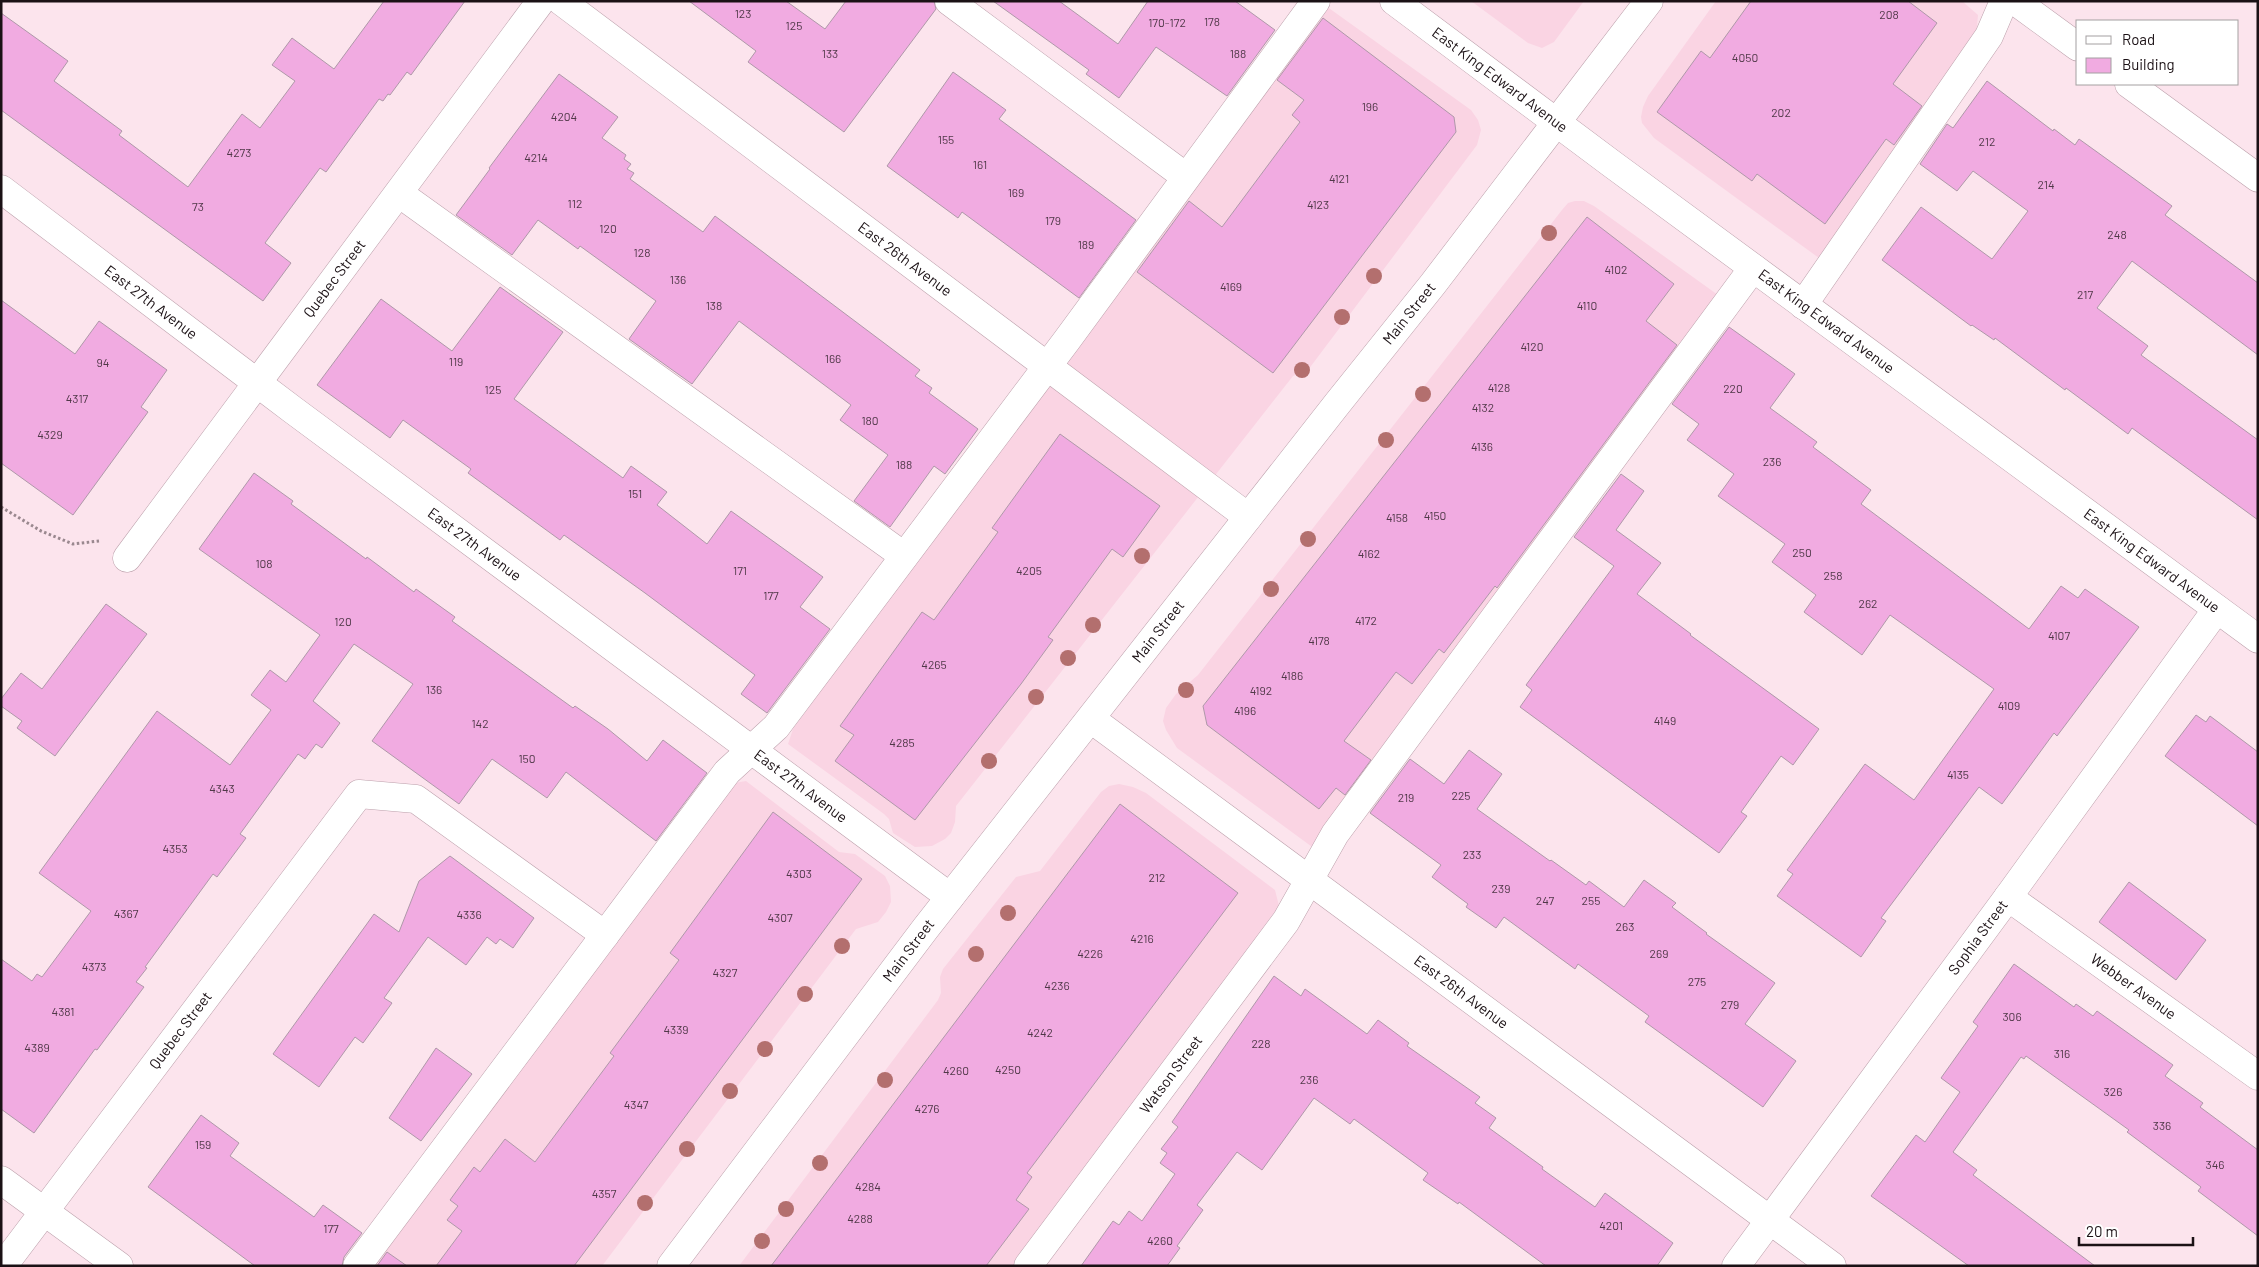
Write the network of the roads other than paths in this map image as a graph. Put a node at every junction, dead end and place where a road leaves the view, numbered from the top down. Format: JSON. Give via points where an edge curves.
{"nodes":[{"id":1,"x":542,"y":1,"type":"edge"},
{"id":2,"x":561,"y":1,"type":"edge"},
{"id":3,"x":949,"y":1,"type":"edge"},
{"id":4,"x":1316,"y":1,"type":"edge"},
{"id":5,"x":1394,"y":1,"type":"edge"},
{"id":6,"x":1649,"y":1,"type":"edge"},
{"id":7,"x":2004,"y":1,"type":"edge"},
{"id":8,"x":2016,"y":1,"type":"edge"},
{"id":9,"x":2076,"y":46,"type":"edge"},
{"id":10,"x":2130,"y":85,"type":"edge"},
{"id":11,"x":1558,"y":123,"type":"junction"},
{"id":12,"x":1186,"y":177,"type":"junction"},
{"id":13,"x":2258,"y":178,"type":"edge"},
{"id":14,"x":1,"y":188,"type":"edge"},
{"id":15,"x":400,"y":194,"type":"junction"},
{"id":16,"x":1753,"y":268,"type":"junction"},
{"id":17,"x":1804,"y":305,"type":"junction"},
{"id":18,"x":1046,"y":367,"type":"junction"},
{"id":19,"x":258,"y":383,"type":"junction"},
{"id":20,"x":1248,"y":517,"type":"junction"},
{"id":21,"x":904,"y":556,"type":"junction"},
{"id":22,"x":127,"y":558,"type":"dead end"},
{"id":23,"x":2217,"y":609,"type":"junction"},
{"id":24,"x":2258,"y":639,"type":"edge"},
{"id":25,"x":1091,"y":719,"type":"junction"},
{"id":26,"x":751,"y":750,"type":"junction"},
{"id":27,"x":1310,"y":881,"type":"junction"},
{"id":28,"x":950,"y":897,"type":"junction"},
{"id":29,"x":2008,"y":897,"type":"junction"},
{"id":30,"x":605,"y":935,"type":"junction"},
{"id":31,"x":2258,"y":1076,"type":"edge"},
{"id":32,"x":1,"y":1180,"type":"edge"},
{"id":33,"x":44,"y":1211,"type":"junction"},
{"id":34,"x":1770,"y":1220,"type":"junction"},
{"id":35,"x":3,"y":1266,"type":"edge"},
{"id":36,"x":120,"y":1266,"type":"edge"},
{"id":37,"x":357,"y":1266,"type":"edge"},
{"id":38,"x":671,"y":1266,"type":"edge"},
{"id":39,"x":1028,"y":1266,"type":"edge"},
{"id":40,"x":1736,"y":1266,"type":"edge"},
{"id":41,"x":1832,"y":1266,"type":"edge"}],
"edges":[{"from":1,"to":15,"type":"street","name":"Quebec Street"},
{"from":2,"to":18,"type":"street","name":"East 26th Avenue"},
{"from":3,"to":12,"type":"street"},
{"from":4,"to":12,"type":"street"},
{"from":5,"to":11,"type":"street","name":"East King Edward Avenue"},
{"from":6,"to":11,"type":"street","name":"Main Street"},
{"from":7,"to":17,"type":"street","via":[[1989,36]]},
{"from":8,"to":9,"type":"street"},
{"from":10,"to":13,"type":"street"},
{"from":11,"to":16,"type":"street","name":"East King Edward Avenue"},
{"from":11,"to":20,"type":"street","name":"Main Street"},
{"from":12,"to":18,"type":"street"},
{"from":14,"to":19,"type":"street","name":"East 27th Avenue"},
{"from":15,"to":19,"type":"street","name":"Quebec Street"},
{"from":15,"to":21,"type":"street"},
{"from":16,"to":17,"type":"street","name":"East King Edward Avenue"},
{"from":16,"to":27,"type":"street","name":"Watson Street","via":[[1332,838]]},
{"from":17,"to":23,"type":"street","name":"East King Edward Avenue"},
{"from":18,"to":20,"type":"street","name":"East 26th Avenue"},
{"from":18,"to":21,"type":"street"},
{"from":19,"to":22,"type":"street","name":"Quebec Street"},
{"from":19,"to":26,"type":"street","name":"East 27th Avenue"},
{"from":20,"to":25,"type":"street","name":"Main Street"},
{"from":21,"to":26,"type":"street","via":[[776,726]]},
{"from":23,"to":24,"type":"street","name":"East King Edward Avenue"},
{"from":23,"to":29,"type":"street","name":"Sophia Street"},
{"from":25,"to":27,"type":"street","name":"East 26th Avenue"},
{"from":25,"to":28,"type":"street","name":"Main Street"},
{"from":26,"to":28,"type":"street","name":"East 27th Avenue"},
{"from":26,"to":30,"type":"street","via":[[727,772]]},
{"from":27,"to":34,"type":"street","name":"East 26th Avenue"},
{"from":27,"to":39,"type":"street","name":"Watson Street","via":[[1286,921]]},
{"from":28,"to":38,"type":"street","name":"Main Street"},
{"from":29,"to":31,"type":"street","name":"Webber Avenue"},
{"from":29,"to":34,"type":"street","name":"Sophia Street"},
{"from":30,"to":33,"type":"street","name":"Quebec Street","via":[[416,799],[359,794]]},
{"from":30,"to":37,"type":"street"},
{"from":32,"to":33,"type":"street"},
{"from":33,"to":35,"type":"street","name":"Quebec Street"},
{"from":33,"to":36,"type":"street"},
{"from":34,"to":40,"type":"street","name":"Sophia Street"},
{"from":34,"to":41,"type":"street","name":"East 26th Avenue"}]}
